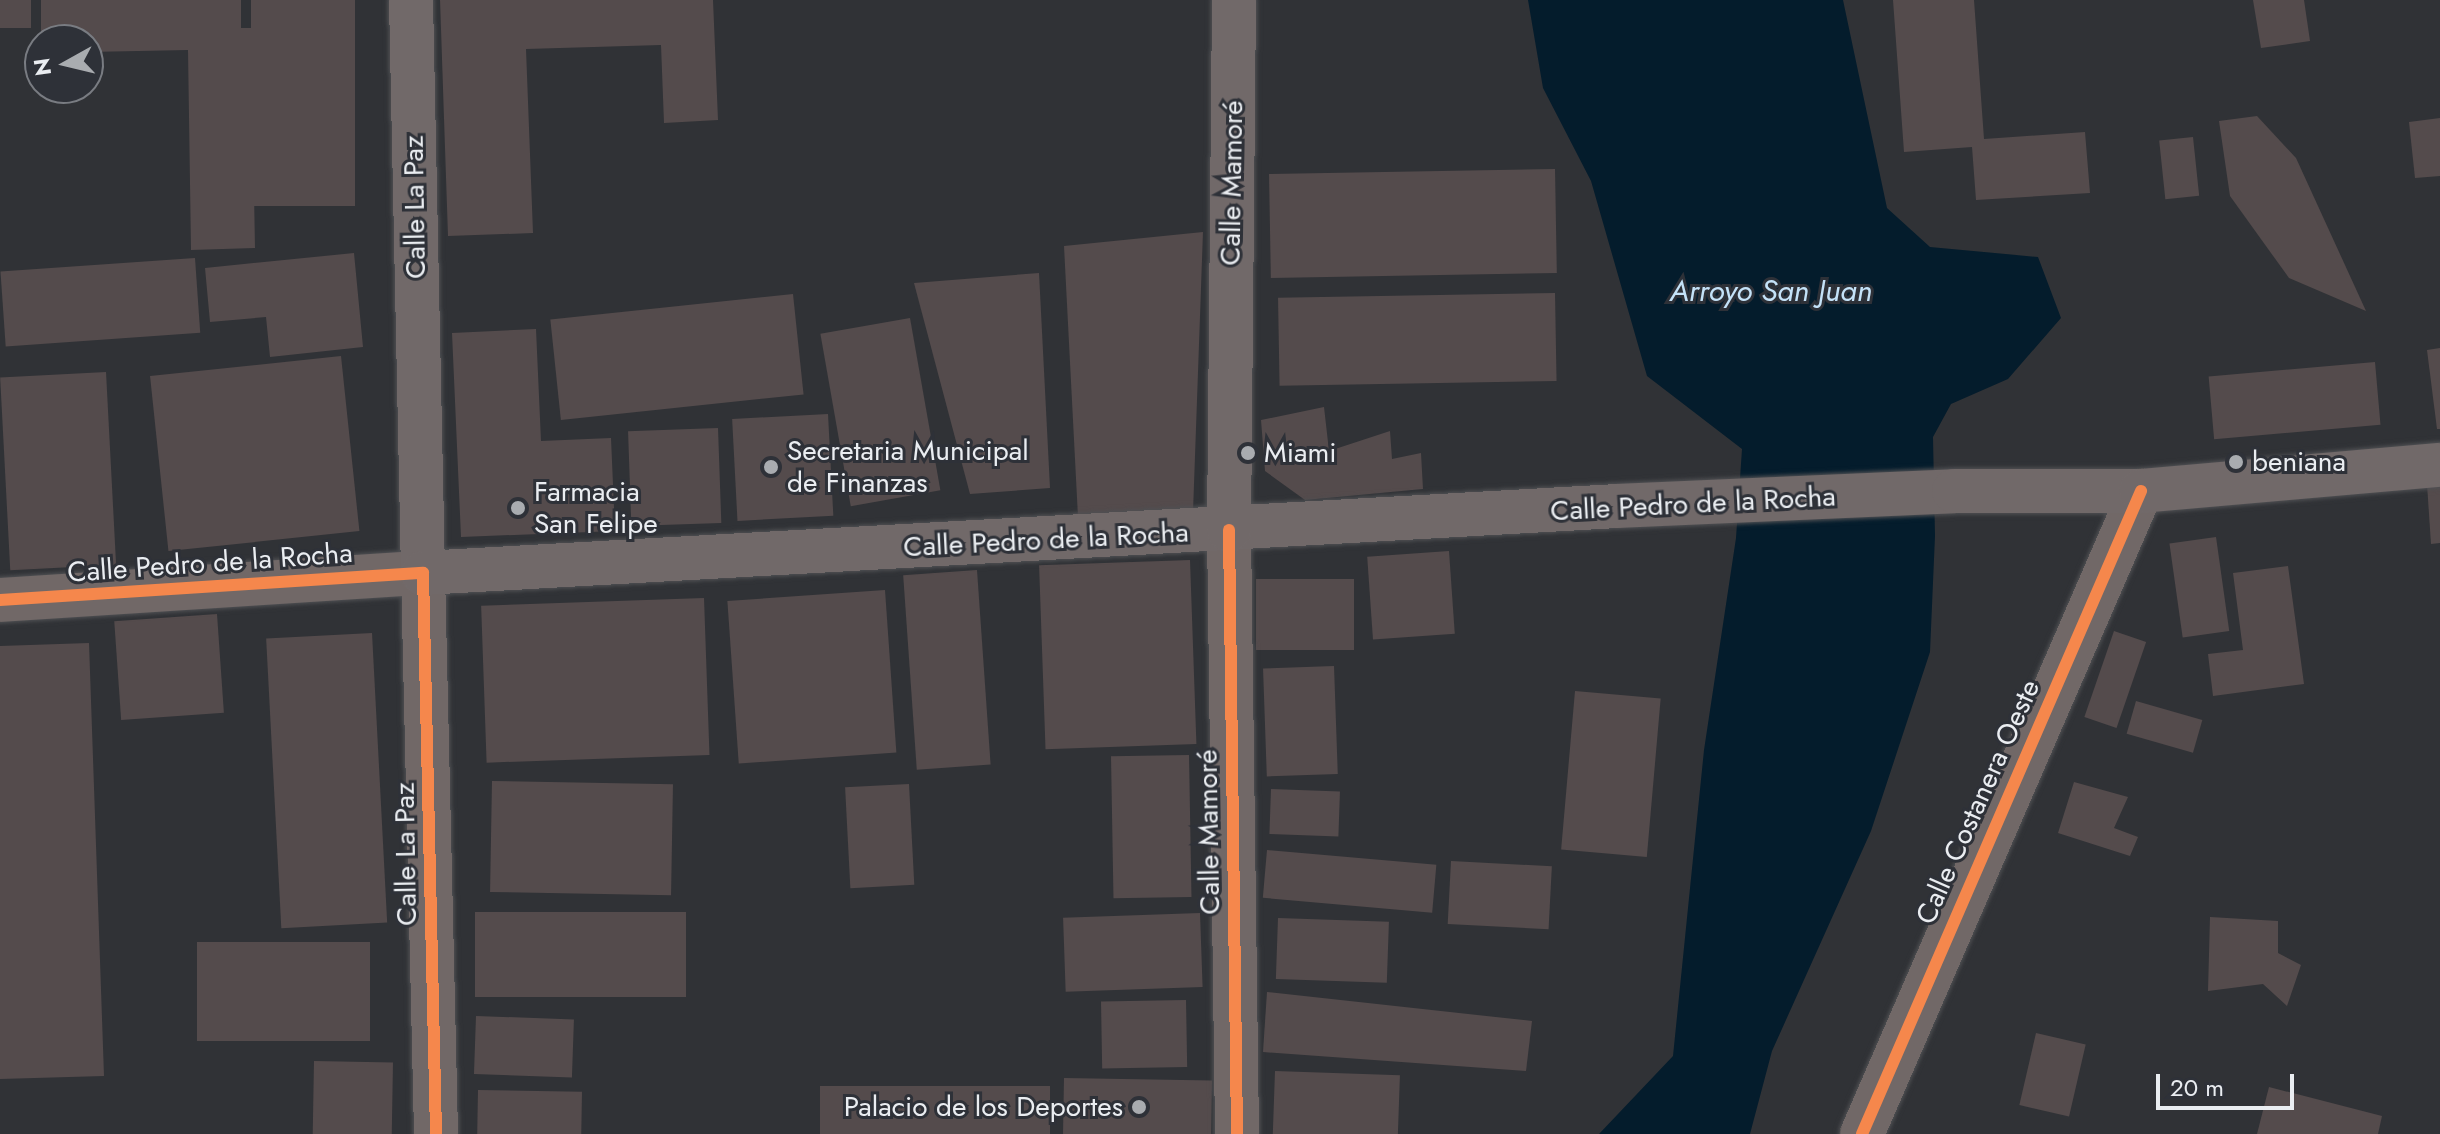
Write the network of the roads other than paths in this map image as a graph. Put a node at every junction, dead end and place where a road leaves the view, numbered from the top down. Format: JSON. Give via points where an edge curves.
{"nodes":[{"id":1,"x":411,"y":0,"type":"edge"},
{"id":2,"x":1234,"y":0,"type":"edge"},
{"id":3,"x":2440,"y":465,"type":"edge"},
{"id":4,"x":2141,"y":491,"type":"junction"},
{"id":5,"x":1229,"y":530,"type":"junction"},
{"id":6,"x":423,"y":573,"type":"junction"},
{"id":7,"x":0,"y":600,"type":"edge"},
{"id":8,"x":436,"y":1134,"type":"edge"},
{"id":9,"x":1237,"y":1134,"type":"edge"},
{"id":10,"x":1862,"y":1134,"type":"edge"}],
"edges":[{"from":1,"to":6,"type":"main road","name":"Calle La Paz"},
{"from":2,"to":5,"type":"main road","name":"Calle Mamoré"},
{"from":3,"to":4,"type":"main road","name":"Calle Pedro de la Rocha"},
{"from":4,"to":5,"type":"main road","name":"Calle Pedro de la Rocha","via":[[1954,491]]},
{"from":4,"to":10,"type":"street","name":"Calle Costanera Oeste"},
{"from":5,"to":6,"type":"main road","name":"Calle Pedro de la Rocha"},
{"from":5,"to":9,"type":"street","name":"Calle Mamoré"},
{"from":6,"to":7,"type":"street","name":"Calle Pedro de la Rocha"},
{"from":6,"to":8,"type":"street","name":"Calle La Paz"}]}
